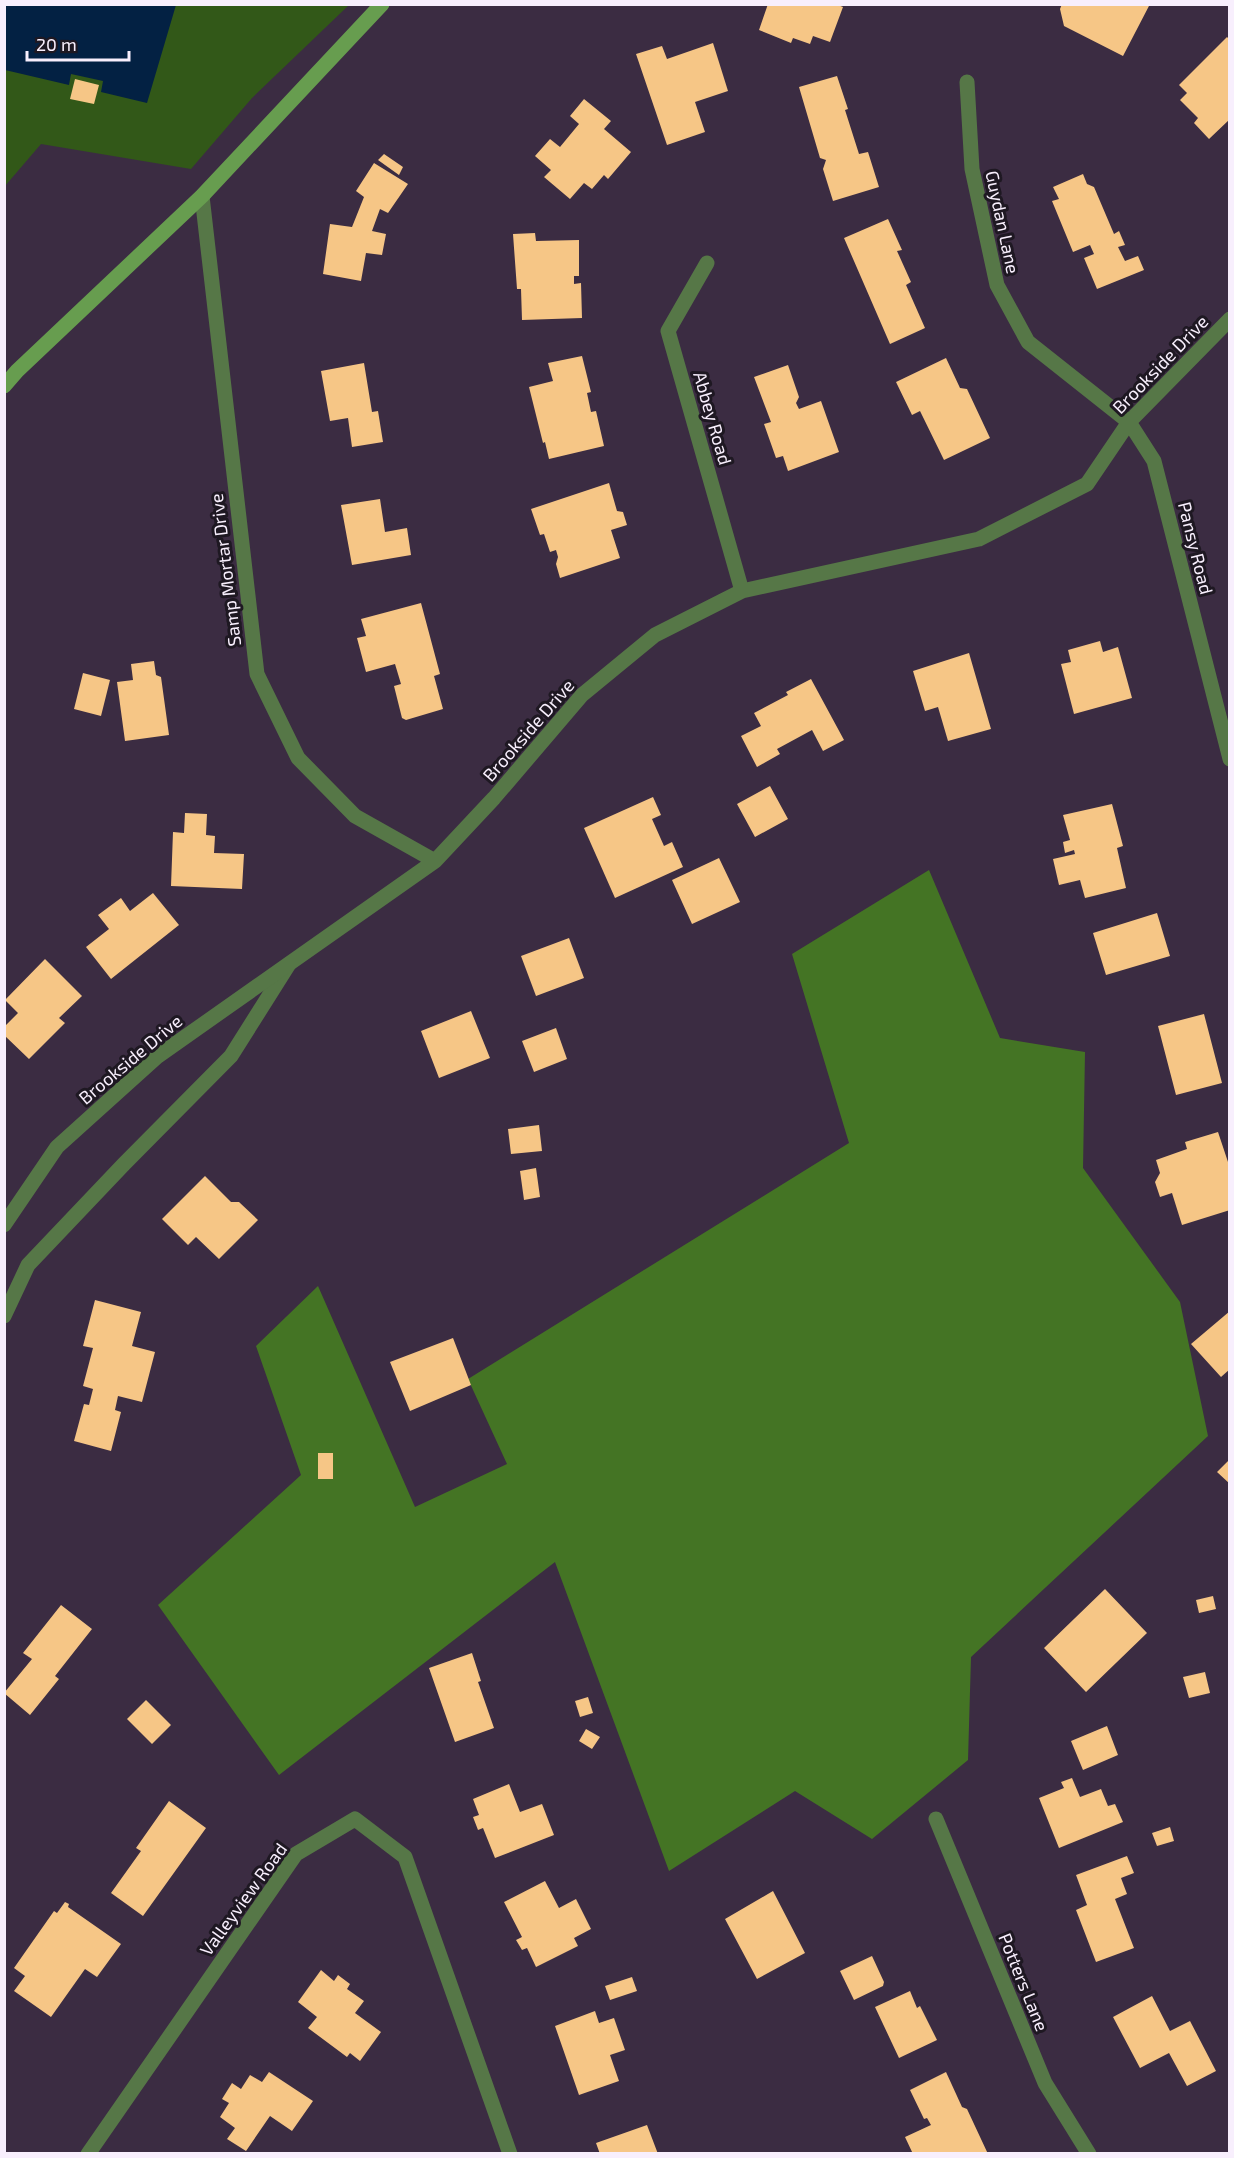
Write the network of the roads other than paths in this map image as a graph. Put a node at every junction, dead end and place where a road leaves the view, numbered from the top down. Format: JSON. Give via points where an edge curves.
{"nodes":[{"id":1,"x":382,"y":4,"type":"edge"},
{"id":2,"x":967,"y":82,"type":"dead end"},
{"id":3,"x":202,"y":196,"type":"junction"},
{"id":4,"x":707,"y":263,"type":"dead end"},
{"id":5,"x":1230,"y":319,"type":"edge"},
{"id":6,"x":4,"y":386,"type":"edge"},
{"id":7,"x":1129,"y":422,"type":"junction"},
{"id":8,"x":742,"y":591,"type":"junction"},
{"id":9,"x":1230,"y":759,"type":"edge"},
{"id":10,"x":435,"y":861,"type":"junction"},
{"id":11,"x":290,"y":963,"type":"junction"},
{"id":12,"x":4,"y":1225,"type":"edge"},
{"id":13,"x":4,"y":1316,"type":"edge"},
{"id":14,"x":936,"y":1819,"type":"dead end"},
{"id":15,"x":88,"y":2154,"type":"edge"},
{"id":16,"x":510,"y":2154,"type":"edge"},
{"id":17,"x":1089,"y":2154,"type":"edge"}],
"edges":[{"from":1,"to":3,"type":"main road"},
{"from":2,"to":7,"type":"street","name":"Guydan Lane","via":[[972,169],[997,285],[1028,342]]},
{"from":3,"to":6,"type":"main road"},
{"from":3,"to":10,"type":"street","name":"Samp Mortar Drive","via":[[257,675],[298,758],[355,816]]},
{"from":4,"to":8,"type":"street","name":"Abbey Road","via":[[668,331]]},
{"from":5,"to":7,"type":"street","name":"Brookside Drive"},
{"from":7,"to":8,"type":"street","name":"Brookside Drive","via":[[1087,484],[979,539]]},
{"from":7,"to":9,"type":"street","name":"Pansy Road","via":[[1154,461]]},
{"from":8,"to":10,"type":"street","name":"Brookside Drive","via":[[655,635],[582,695]]},
{"from":10,"to":11,"type":"street","name":"Brookside Drive"},
{"from":11,"to":12,"type":"street","name":"Brookside Drive","via":[[158,1056],[57,1147]]},
{"from":11,"to":13,"type":"street","via":[[231,1056],[28,1265]]},
{"from":14,"to":17,"type":"street","name":"Potters Lane","via":[[1045,2083]]},
{"from":15,"to":16,"type":"street","name":"Valleyview Road","via":[[296,1854],[356,1819],[405,1857]]}]}
